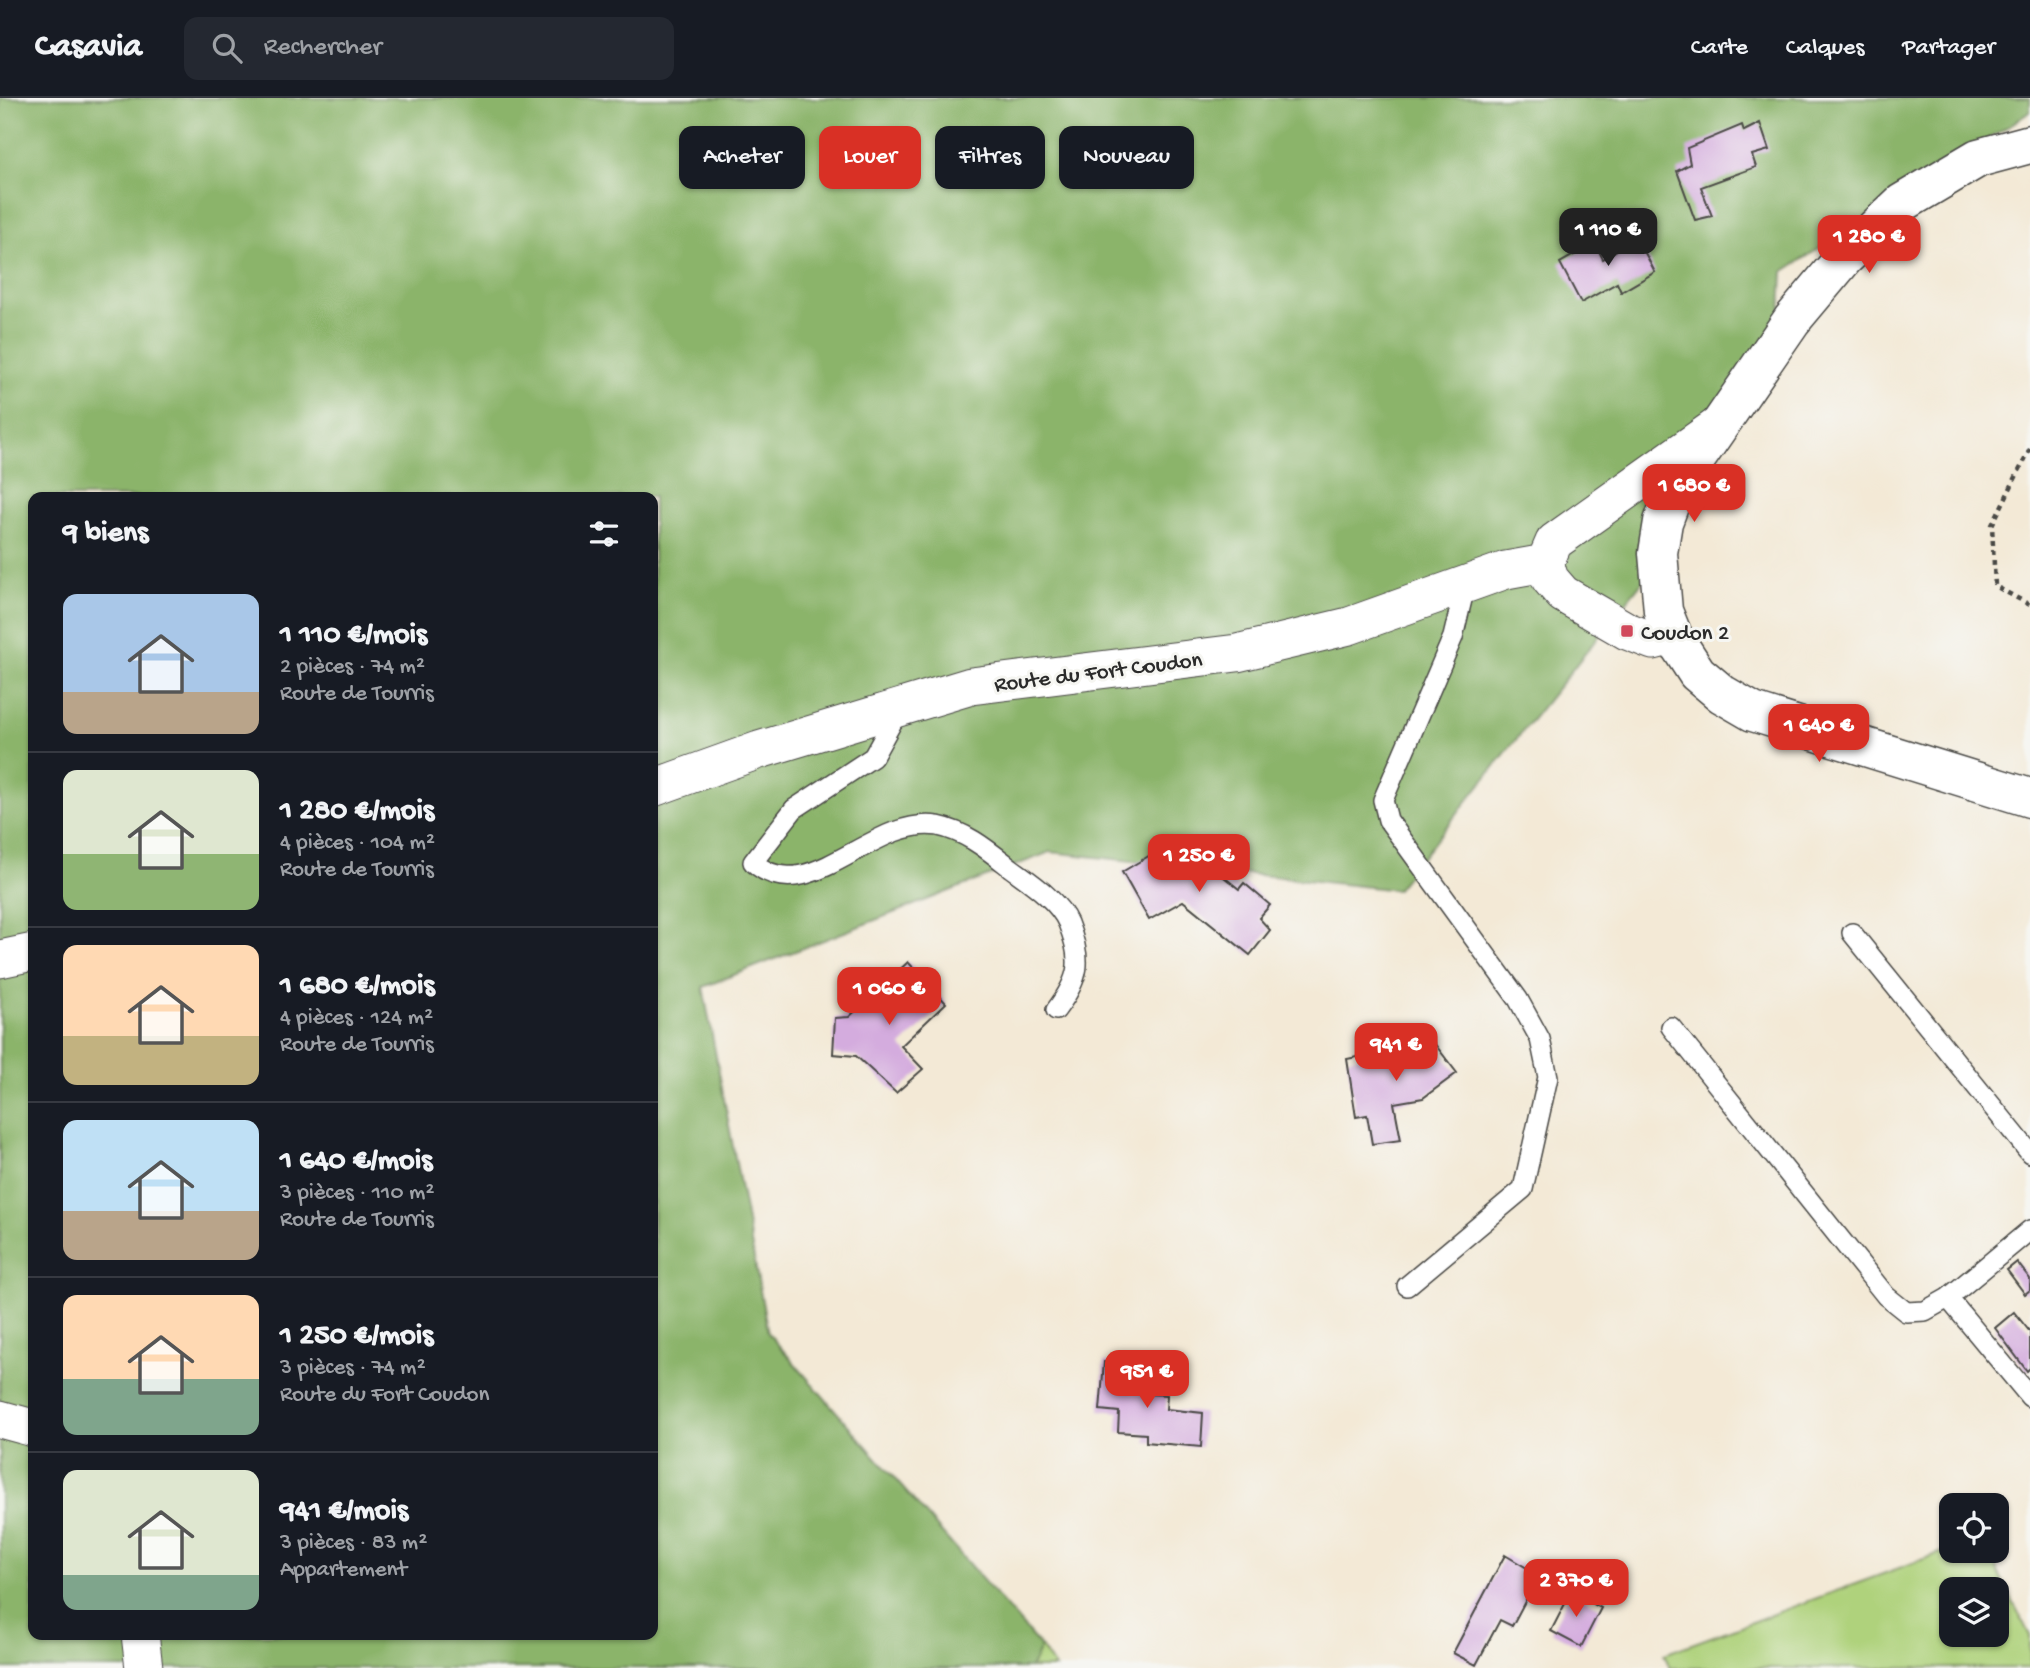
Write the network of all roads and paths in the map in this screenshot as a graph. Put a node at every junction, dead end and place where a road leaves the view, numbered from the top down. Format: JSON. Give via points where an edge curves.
{"nodes":[{"id":1,"x":2030,"y":144,"type":"edge"},
{"id":2,"x":1725,"y":420,"type":"junction"},
{"id":3,"x":2030,"y":449,"type":"edge"},
{"id":4,"x":1545,"y":563,"type":"junction"},
{"id":5,"x":1466,"y":583,"type":"junction"},
{"id":6,"x":2030,"y":605,"type":"edge"},
{"id":7,"x":1673,"y":636,"type":"junction"},
{"id":8,"x":900,"y":707,"type":"junction"},
{"id":9,"x":658,"y":786,"type":"edge"},
{"id":10,"x":2030,"y":799,"type":"edge"},
{"id":11,"x":1852,"y":933,"type":"dead end"},
{"id":12,"x":28,"y":954,"type":"edge"},
{"id":13,"x":0,"y":960,"type":"edge"},
{"id":14,"x":1055,"y":1010,"type":"dead end"},
{"id":15,"x":1671,"y":1027,"type":"dead end"},
{"id":16,"x":2030,"y":1153,"type":"edge"},
{"id":17,"x":2030,"y":1230,"type":"edge"},
{"id":18,"x":1407,"y":1286,"type":"dead end"},
{"id":19,"x":1948,"y":1298,"type":"junction"},
{"id":20,"x":2030,"y":1396,"type":"edge"},
{"id":21,"x":0,"y":1419,"type":"edge"},
{"id":22,"x":28,"y":1427,"type":"edge"},
{"id":23,"x":141,"y":1640,"type":"edge"},
{"id":24,"x":144,"y":1668,"type":"edge"}],
"edges":[{"from":1,"to":2,"type":"street","via":[[1978,158],[1902,203],[1844,258],[1792,320]]},
{"from":2,"to":4,"type":"street","via":[[1555,542]]},
{"from":2,"to":7,"type":"street","via":[[1675,490],[1663,522],[1660,582],[1663,611]]},
{"from":3,"to":6,"type":"path","via":[[1992,525],[1995,586]]},
{"from":4,"to":5,"type":"street","name":"Route du Fort Coudon"},
{"from":4,"to":7,"type":"street","via":[[1550,579],[1563,594],[1616,625],[1653,641]]},
{"from":5,"to":8,"type":"street","name":"Route du Fort Coudon","via":[[1349,626],[1237,653],[971,686]]},
{"from":5,"to":18,"type":"lane","via":[[1452,637],[1383,800],[1388,820],[1518,999],[1540,1039],[1548,1076],[1523,1189]]},
{"from":7,"to":10,"type":"street","via":[[1697,673],[1753,712]]},
{"from":8,"to":9,"type":"street","name":"Route du Fort Coudon"},
{"from":8,"to":14,"type":"lane","via":[[873,757],[794,809],[753,862],[767,874],[789,878],[808,875],[897,829],[937,826],[972,838],[1037,887],[1065,917],[1077,946],[1074,986]]},
{"from":11,"to":16,"type":"lane"},
{"from":12,"to":13,"type":"street"},
{"from":15,"to":19,"type":"lane","via":[[1885,1296],[1906,1312],[1925,1311]]},
{"from":17,"to":19,"type":"lane"},
{"from":19,"to":20,"type":"lane"},
{"from":21,"to":22,"type":"street"},
{"from":23,"to":24,"type":"street"}]}
